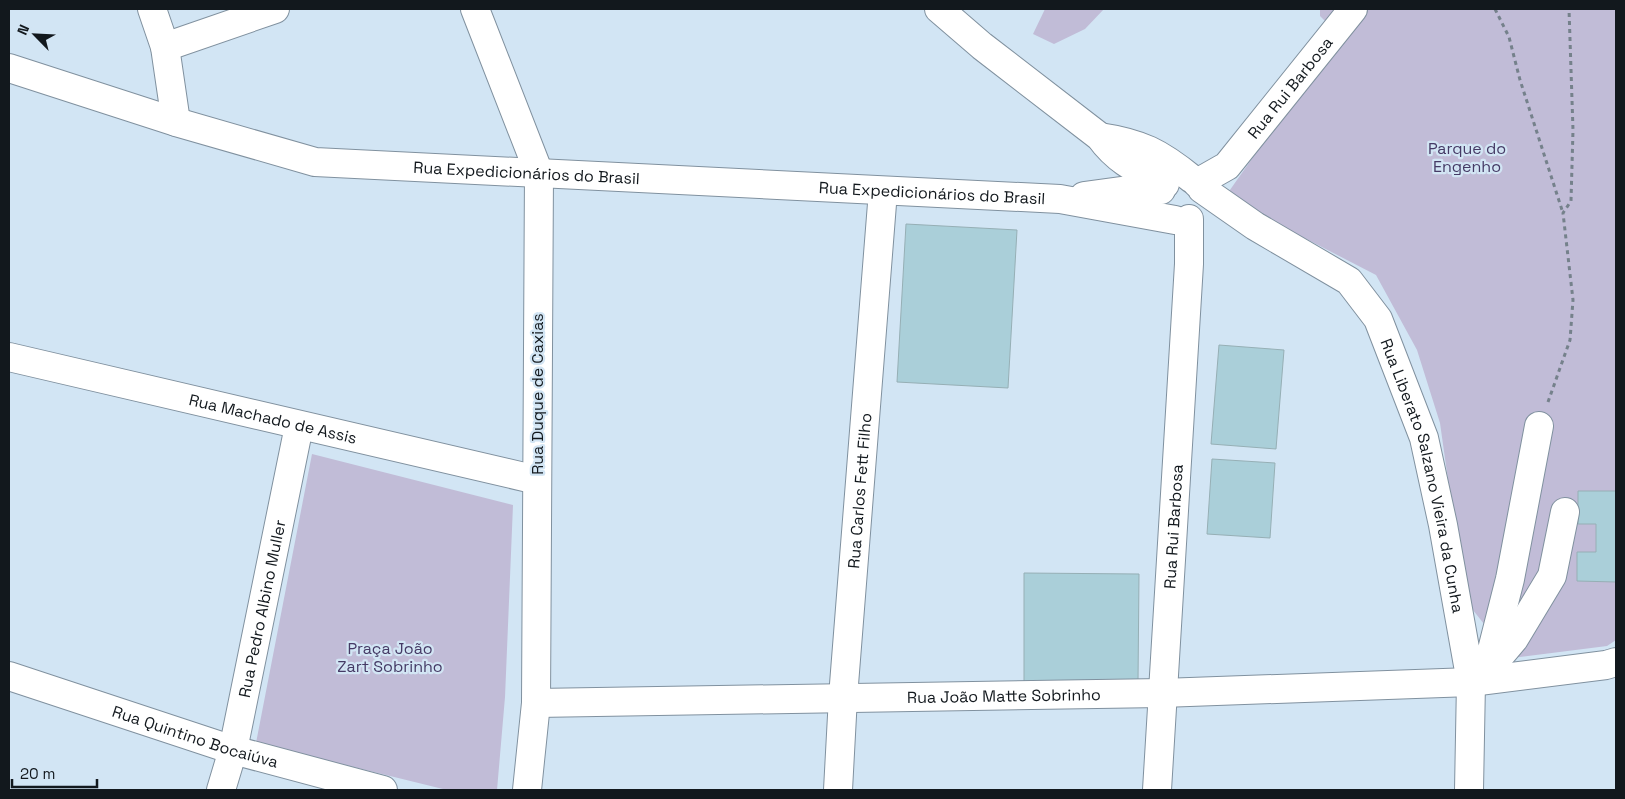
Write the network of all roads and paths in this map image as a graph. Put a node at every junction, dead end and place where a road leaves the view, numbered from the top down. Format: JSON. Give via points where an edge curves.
{"nodes":[{"id":1,"x":152,"y":9,"type":"edge"},
{"id":2,"x":275,"y":9,"type":"edge"},
{"id":3,"x":475,"y":9,"type":"edge"},
{"id":4,"x":939,"y":9,"type":"edge"},
{"id":5,"x":1353,"y":9,"type":"edge"},
{"id":6,"x":1495,"y":9,"type":"edge"},
{"id":7,"x":1569,"y":9,"type":"edge"},
{"id":8,"x":165,"y":47,"type":"junction"},
{"id":9,"x":9,"y":68,"type":"edge"},
{"id":10,"x":176,"y":122,"type":"junction"},
{"id":11,"x":1100,"y":137,"type":"junction"},
{"id":12,"x":539,"y":173,"type":"junction"},
{"id":13,"x":1197,"y":184,"type":"junction"},
{"id":14,"x":1163,"y":187,"type":"junction"},
{"id":15,"x":883,"y":191,"type":"junction"},
{"id":16,"x":1060,"y":199,"type":"junction"},
{"id":17,"x":1563,"y":213,"type":"junction"},
{"id":18,"x":1186,"y":218,"type":"junction"},
{"id":19,"x":1255,"y":226,"type":"junction"},
{"id":20,"x":9,"y":357,"type":"edge"},
{"id":21,"x":299,"y":426,"type":"junction"},
{"id":22,"x":1539,"y":426,"type":"joint"},
{"id":23,"x":537,"y":480,"type":"junction"},
{"id":24,"x":1566,"y":512,"type":"dead end"},
{"id":25,"x":1616,"y":662,"type":"edge"},
{"id":26,"x":9,"y":676,"type":"edge"},
{"id":27,"x":1471,"y":682,"type":"junction"},
{"id":28,"x":1162,"y":693,"type":"junction"},
{"id":29,"x":843,"y":697,"type":"junction"},
{"id":30,"x":536,"y":703,"type":"junction"},
{"id":31,"x":233,"y":750,"type":"junction"},
{"id":32,"x":221,"y":790,"type":"edge"},
{"id":33,"x":383,"y":790,"type":"edge"},
{"id":34,"x":527,"y":790,"type":"edge"},
{"id":35,"x":838,"y":790,"type":"edge"},
{"id":36,"x":1157,"y":790,"type":"edge"},
{"id":37,"x":1469,"y":790,"type":"edge"}],
"edges":[{"from":1,"to":8,"type":"street"},
{"from":2,"to":8,"type":"street"},
{"from":3,"to":12,"type":"street","name":"Rua Duque de Caxias"},
{"from":4,"to":11,"type":"street","name":"Rua Liberato Salzano Vieira da Cunha"},
{"from":5,"to":13,"type":"street","name":"Rua Rui Barbosa","via":[[1227,166]]},
{"from":6,"to":17,"type":"path","via":[[1508,37]]},
{"from":7,"to":17,"type":"path","via":[[1573,130],[1571,201]]},
{"from":8,"to":10,"type":"street"},
{"from":9,"to":10,"type":"street","name":"Rua Expedicionários do Brasil"},
{"from":10,"to":12,"type":"street","name":"Rua Expedicionários do Brasil","via":[[315,162]]},
{"from":11,"to":13,"type":"street","name":"Rua Liberato Salzano Vieira da Cunha","via":[[1129,141],[1165,157]]},
{"from":11,"to":14,"type":"street","name":"Rua Liberato Salzano Vieira da Cunha","via":[[1112,153]]},
{"from":12,"to":15,"type":"street","name":"Rua Expedicionários do Brasil"},
{"from":12,"to":23,"type":"street","name":"Rua Duque de Caxias"},
{"from":13,"to":14,"type":"street","name":"Rua Expedicionários do Brasil","via":[[1177,177]]},
{"from":13,"to":18,"type":"street","name":"Rua Rui Barbosa","via":[[1203,203]]},
{"from":13,"to":19,"type":"street","name":"Rua Liberato Salzano Vieira da Cunha"},
{"from":14,"to":16,"type":"street","name":"Rua Expedicionários do Brasil"},
{"from":14,"to":18,"type":"street","via":[[1160,204],[1168,216]]},
{"from":15,"to":16,"type":"street","name":"Rua Expedicionários do Brasil"},
{"from":15,"to":29,"type":"street","name":"Rua Carlos Fett Filho"},
{"from":16,"to":18,"type":"street","name":"Rua Expedicionários do Brasil"},
{"from":17,"to":22,"type":"path","via":[[1573,300],[1570,340]]},
{"from":18,"to":19,"type":"street","name":"Rua Liberato Salzano Vieira da Cunha"},
{"from":18,"to":28,"type":"street","name":"Rua Rui Barbosa","via":[[1189,264]]},
{"from":19,"to":27,"type":"street","name":"Rua Liberato Salzano Vieira da Cunha","via":[[1349,281],[1378,319],[1424,438]]},
{"from":20,"to":21,"type":"street","name":"Rua Machado de Assis"},
{"from":21,"to":23,"type":"street","name":"Rua Machado de Assis"},
{"from":21,"to":31,"type":"street","name":"Rua Pedro Albino Muller"},
{"from":22,"to":27,"type":"street","via":[[1510,579],[1492,650]]},
{"from":23,"to":30,"type":"street","name":"Rua Duque de Caxias"},
{"from":24,"to":27,"type":"street","via":[[1552,576],[1514,639],[1492,665]]},
{"from":25,"to":27,"type":"street","name":"Rua João Matte Sobrinho","via":[[1606,666]]},
{"from":26,"to":31,"type":"street","name":"Rua Quintino Bocaiúva"},
{"from":27,"to":28,"type":"street","name":"Rua João Matte Sobrinho"},
{"from":27,"to":37,"type":"street","name":"Rua Liberato Salzano Vieira da Cunha"},
{"from":28,"to":29,"type":"street","name":"Rua João Matte Sobrinho"},
{"from":28,"to":36,"type":"street","name":"Rua Rui Barbosa"},
{"from":29,"to":30,"type":"street","name":"Rua João Matte Sobrinho"},
{"from":29,"to":35,"type":"street","name":"Rua Carlos Fett Filho"},
{"from":30,"to":34,"type":"street","name":"Rua Duque de Caxias"},
{"from":31,"to":32,"type":"street","name":"Rua Pedro Albino Muller"},
{"from":31,"to":33,"type":"street","name":"Rua Quintino Bocaiúva"}]}
